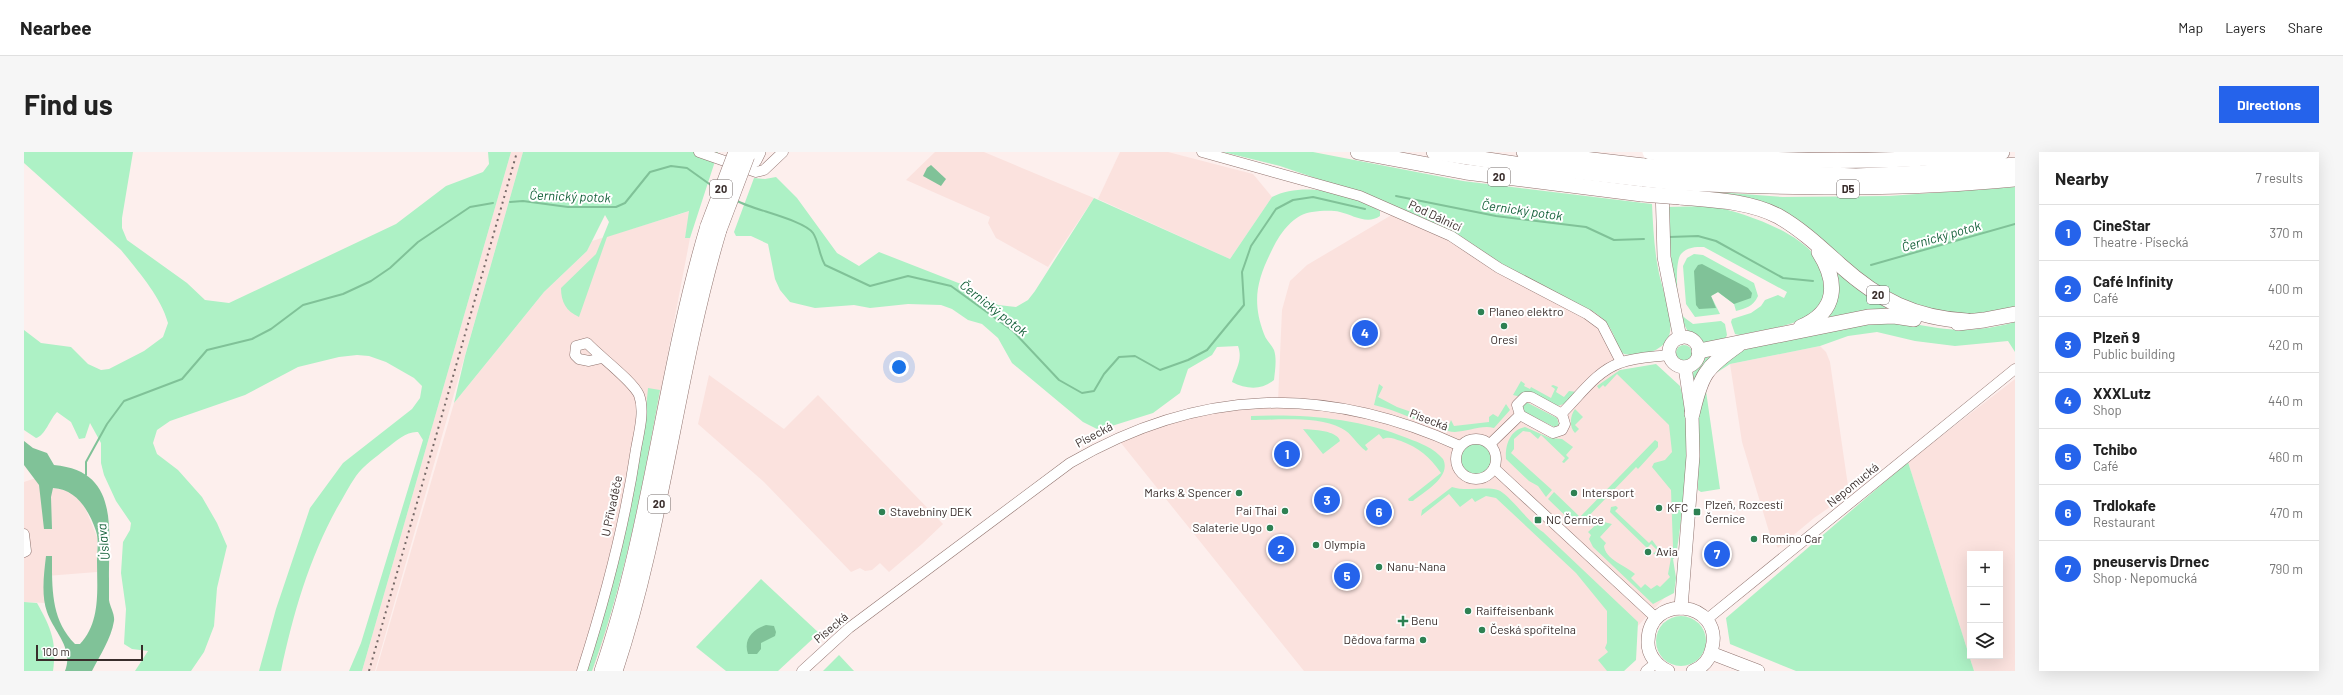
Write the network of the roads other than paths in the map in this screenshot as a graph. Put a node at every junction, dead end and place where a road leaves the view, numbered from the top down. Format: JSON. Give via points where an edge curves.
{"nodes":[{"id":1,"x":698,"y":152,"type":"edge"},
{"id":2,"x":729,"y":152,"type":"edge"},
{"id":3,"x":783,"y":152,"type":"edge"},
{"id":4,"x":1202,"y":152,"type":"edge"},
{"id":5,"x":1358,"y":152,"type":"edge"},
{"id":6,"x":1434,"y":152,"type":"edge"},
{"id":7,"x":1524,"y":152,"type":"edge"},
{"id":8,"x":1650,"y":152,"type":"edge"},
{"id":9,"x":1663,"y":152,"type":"edge"},
{"id":10,"x":1919,"y":152,"type":"edge"},
{"id":11,"x":2002,"y":152,"type":"edge"},
{"id":12,"x":749,"y":154,"type":"edge"},
{"id":13,"x":1857,"y":161,"type":"junction"},
{"id":14,"x":2015,"y":165,"type":"edge"},
{"id":15,"x":1643,"y":172,"type":"junction"},
{"id":16,"x":1682,"y":176,"type":"junction"},
{"id":17,"x":2015,"y":179,"type":"edge"},
{"id":18,"x":714,"y":228,"type":"junction"},
{"id":19,"x":1806,"y":235,"type":"junction"},
{"id":20,"x":2015,"y":314,"type":"edge"},
{"id":21,"x":1967,"y":322,"type":"junction"},
{"id":22,"x":1791,"y":331,"type":"junction"},
{"id":23,"x":1680,"y":338,"type":"junction"},
{"id":24,"x":1746,"y":340,"type":"junction"},
{"id":25,"x":1699,"y":351,"type":"junction"},
{"id":26,"x":1669,"y":355,"type":"junction"},
{"id":27,"x":602,"y":358,"type":"dead end"},
{"id":28,"x":1621,"y":362,"type":"junction"},
{"id":29,"x":1685,"y":367,"type":"junction"},
{"id":30,"x":2015,"y":369,"type":"edge"},
{"id":31,"x":1562,"y":414,"type":"junction"},
{"id":32,"x":1692,"y":414,"type":"junction"},
{"id":33,"x":1520,"y":415,"type":"junction"},
{"id":34,"x":1490,"y":444,"type":"junction"},
{"id":35,"x":1460,"y":446,"type":"junction"},
{"id":36,"x":1494,"y":468,"type":"junction"},
{"id":37,"x":24,"y":534,"type":"edge"},
{"id":38,"x":24,"y":552,"type":"edge"},
{"id":39,"x":1681,"y":608,"type":"junction"},
{"id":40,"x":1656,"y":618,"type":"junction"},
{"id":41,"x":1706,"y":620,"type":"junction"},
{"id":42,"x":1711,"y":653,"type":"junction"},
{"id":43,"x":1656,"y":663,"type":"junction"},
{"id":44,"x":582,"y":671,"type":"edge"},
{"id":45,"x":602,"y":671,"type":"edge"},
{"id":46,"x":615,"y":671,"type":"edge"},
{"id":47,"x":802,"y":671,"type":"edge"},
{"id":48,"x":1646,"y":671,"type":"edge"},
{"id":49,"x":1668,"y":671,"type":"edge"},
{"id":50,"x":1694,"y":671,"type":"edge"},
{"id":51,"x":1758,"y":671,"type":"edge"}],
"edges":[{"from":1,"to":3,"type":"street","via":[[756,172],[764,170]]},
{"from":2,"to":18,"type":"highway","bridge":true},
{"from":4,"to":28,"type":"street","name":"Pod Dálnicí","via":[[1360,196],[1451,236],[1499,268],[1587,314],[1602,325]]},
{"from":5,"to":16,"type":"highway","number":"20","bridge":true,"via":[[1473,173],[1642,194]]},
{"from":6,"to":15,"type":"highway","number":"D5","via":[[1529,166]]},
{"from":7,"to":15,"type":"highway","number":"D5"},
{"from":8,"to":16,"type":"highway","bridge":true},
{"from":9,"to":23,"type":"main road","via":[[1662,245]]},
{"from":10,"to":13,"type":"highway"},
{"from":11,"to":13,"type":"highway","via":[[1924,159]]},
{"from":12,"to":18,"type":"highway","number":"20","bridge":true},
{"from":13,"to":16,"type":"highway","via":[[1783,160]]},
{"from":14,"to":16,"type":"highway","number":"D5","via":[[1856,176]]},
{"from":15,"to":16,"type":"highway","number":"D5","bridge":true},
{"from":16,"to":17,"type":"highway","number":"D5","via":[[1783,188],[1855,189]]},
{"from":16,"to":19,"type":"highway","number":"20","via":[[1728,201],[1758,208],[1787,221]]},
{"from":18,"to":45,"type":"highway","number":"20","via":[[681,332],[634,564]]},
{"from":18,"to":46,"type":"highway","number":"20","via":[[645,569]]},
{"from":19,"to":21,"type":"highway","number":"20","via":[[1863,285],[1895,305],[1928,316]]},
{"from":19,"to":22,"type":"highway","via":[[1827,265],[1832,277],[1832,293],[1821,314],[1806,325]]},
{"from":20,"to":21,"type":"highway","number":"20"},
{"from":21,"to":22,"type":"highway","via":[[1942,323],[1905,317],[1877,316]]},
{"from":22,"to":24,"type":"highway"},
{"from":23,"to":25,"type":"main road","via":[[1690,339]]},
{"from":23,"to":26,"type":"main road","via":[[1672,343]]},
{"from":24,"to":25,"type":"highway"},
{"from":24,"to":32,"type":"highway","via":[[1709,368],[1701,381]]},
{"from":25,"to":29,"type":"main road","via":[[1694,364]]},
{"from":26,"to":28,"type":"street"},
{"from":26,"to":29,"type":"main road","via":[[1677,366]]},
{"from":27,"to":44,"type":"street","name":"U Přivaděče","via":[[632,384],[638,394],[641,404],[640,422],[631,480],[616,548]]},
{"from":28,"to":31,"type":"street","via":[[1597,378]]},
{"from":29,"to":32,"type":"main road"},
{"from":30,"to":41,"type":"street","name":"Nepomucká"},
{"from":31,"to":33,"type":"street","via":[[1528,397],[1518,402],[1517,409]]},
{"from":31,"to":33,"type":"street","via":[[1565,419],[1564,427],[1560,432],[1553,433]]},
{"from":32,"to":39,"type":"main road","via":[[1692,492]]},
{"from":33,"to":34,"type":"street"},
{"from":34,"to":35,"type":"street","via":[[1473,438]]},
{"from":34,"to":36,"type":"street","via":[[1496,455]]},
{"from":35,"to":36,"type":"street","via":[[1456,458],[1457,465],[1466,476],[1479,479]]},
{"from":35,"to":47,"type":"street","name":"Písecká","via":[[1388,418],[1316,404],[1289,402],[1213,408],[1145,426],[1106,442],[1070,463],[849,628]]},
{"from":36,"to":40,"type":"street"},
{"from":37,"to":38,"type":"street"},
{"from":39,"to":40,"type":"main road","via":[[1672,609]]},
{"from":39,"to":41,"type":"main road","via":[[1691,609]]},
{"from":40,"to":43,"type":"main road","via":[[1648,640],[1651,655]]},
{"from":41,"to":42,"type":"main road","via":[[1713,636]]},
{"from":42,"to":50,"type":"main road","via":[[1702,666]]},
{"from":42,"to":51,"type":"main road"},
{"from":43,"to":48,"type":"street"},
{"from":43,"to":49,"type":"main road"}]}
